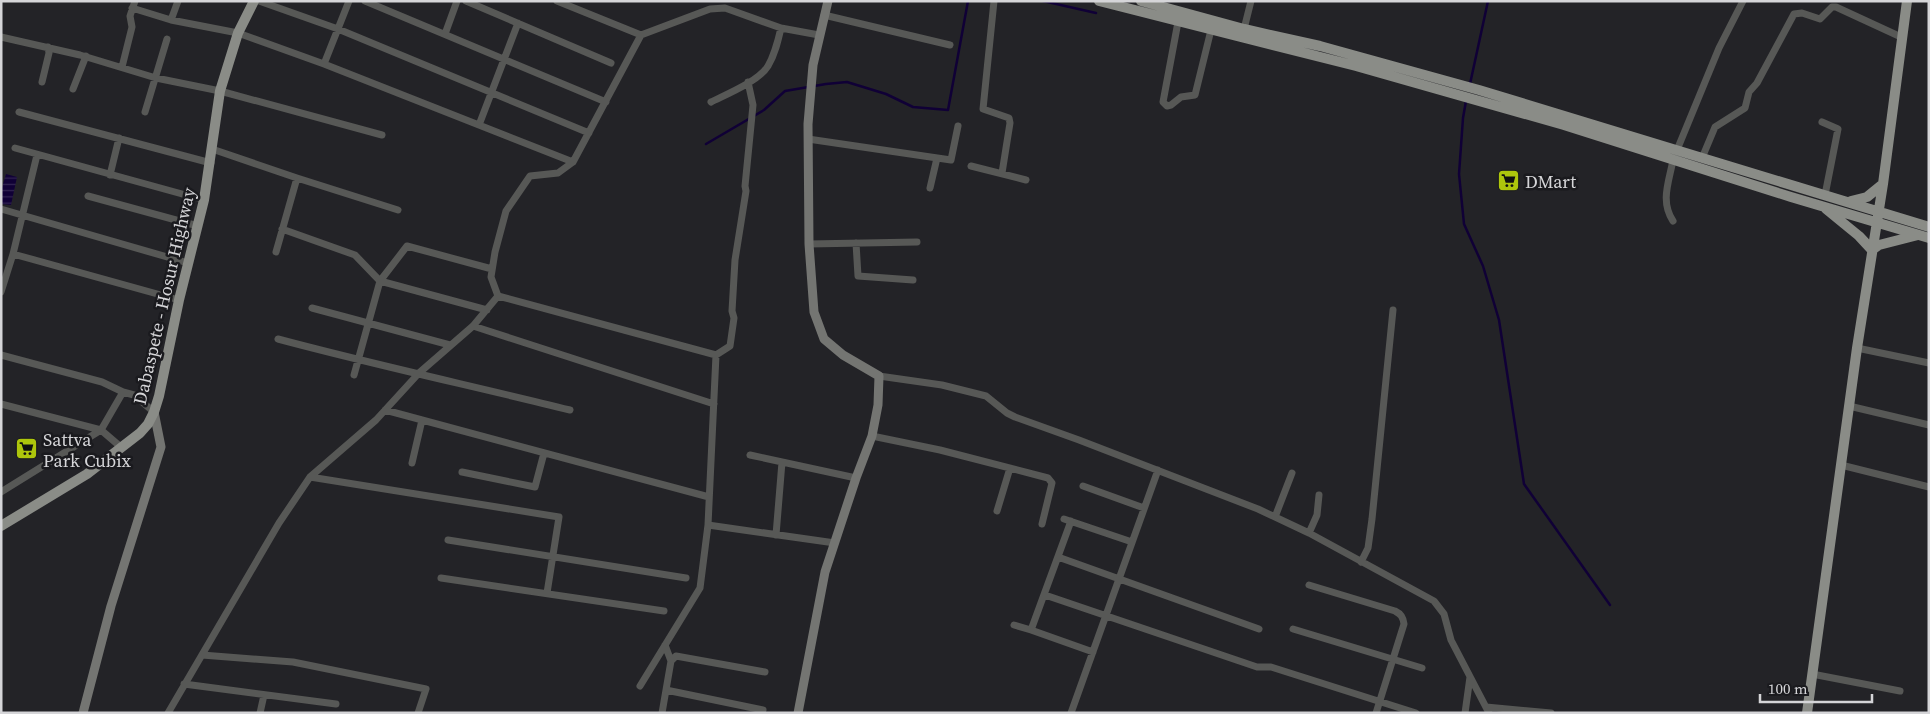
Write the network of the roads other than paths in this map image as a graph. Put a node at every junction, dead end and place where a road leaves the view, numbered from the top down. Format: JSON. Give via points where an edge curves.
{"nodes":[{"id":1,"x":178,"y":1,"type":"edge"},
{"id":2,"x":254,"y":1,"type":"edge"},
{"id":3,"x":259,"y":1,"type":"edge"},
{"id":4,"x":349,"y":1,"type":"edge"},
{"id":5,"x":365,"y":1,"type":"edge"},
{"id":6,"x":457,"y":1,"type":"edge"},
{"id":7,"x":466,"y":1,"type":"edge"},
{"id":8,"x":556,"y":1,"type":"edge"},
{"id":9,"x":828,"y":1,"type":"edge"},
{"id":10,"x":994,"y":1,"type":"edge"},
{"id":11,"x":1099,"y":1,"type":"edge"},
{"id":12,"x":1141,"y":1,"type":"edge"},
{"id":13,"x":1251,"y":1,"type":"edge"},
{"id":14,"x":1743,"y":1,"type":"edge"},
{"id":15,"x":1906,"y":1,"type":"edge"},
{"id":16,"x":134,"y":5,"type":"edge"},
{"id":17,"x":824,"y":15,"type":"junction"},
{"id":18,"x":172,"y":20,"type":"junction"},
{"id":19,"x":1178,"y":22,"type":"junction"},
{"id":20,"x":518,"y":23,"type":"junction"},
{"id":21,"x":781,"y":28,"type":"junction"},
{"id":22,"x":338,"y":29,"type":"junction"},
{"id":23,"x":1244,"y":29,"type":"junction"},
{"id":24,"x":1212,"y":30,"type":"junction"},
{"id":25,"x":238,"y":33,"type":"junction"},
{"id":26,"x":444,"y":34,"type":"junction"},
{"id":27,"x":641,"y":35,"type":"junction"},
{"id":28,"x":819,"y":35,"type":"junction"},
{"id":29,"x":1,"y":37,"type":"edge"},
{"id":30,"x":1901,"y":37,"type":"junction"},
{"id":31,"x":167,"y":39,"type":"dead end"},
{"id":32,"x":950,"y":45,"type":"dead end"},
{"id":33,"x":48,"y":47,"type":"junction"},
{"id":34,"x":86,"y":56,"type":"junction"},
{"id":35,"x":504,"y":58,"type":"junction"},
{"id":36,"x":611,"y":63,"type":"dead end"},
{"id":37,"x":324,"y":64,"type":"junction"},
{"id":38,"x":122,"y":67,"type":"junction"},
{"id":39,"x":156,"y":78,"type":"junction"},
{"id":40,"x":42,"y":82,"type":"dead end"},
{"id":41,"x":748,"y":82,"type":"junction"},
{"id":42,"x":1454,"y":88,"type":"junction"},
{"id":43,"x":73,"y":89,"type":"dead end"},
{"id":44,"x":220,"y":92,"type":"junction"},
{"id":45,"x":491,"y":92,"type":"junction"},
{"id":46,"x":606,"y":102,"type":"junction"},
{"id":47,"x":711,"y":102,"type":"dead end"},
{"id":48,"x":19,"y":112,"type":"dead end"},
{"id":49,"x":145,"y":112,"type":"dead end"},
{"id":50,"x":1822,"y":122,"type":"dead end"},
{"id":51,"x":479,"y":125,"type":"junction"},
{"id":52,"x":958,"y":126,"type":"dead end"},
{"id":53,"x":589,"y":133,"type":"junction"},
{"id":54,"x":382,"y":135,"type":"dead end"},
{"id":55,"x":119,"y":138,"type":"junction"},
{"id":56,"x":808,"y":139,"type":"junction"},
{"id":57,"x":15,"y":148,"type":"dead end"},
{"id":58,"x":212,"y":149,"type":"junction"},
{"id":59,"x":38,"y":155,"type":"junction"},
{"id":60,"x":1675,"y":155,"type":"junction"},
{"id":61,"x":937,"y":158,"type":"junction"},
{"id":62,"x":1702,"y":158,"type":"junction"},
{"id":63,"x":573,"y":162,"type":"junction"},
{"id":64,"x":211,"y":163,"type":"junction"},
{"id":65,"x":971,"y":166,"type":"dead end"},
{"id":66,"x":1002,"y":174,"type":"junction"},
{"id":67,"x":110,"y":175,"type":"junction"},
{"id":68,"x":296,"y":178,"type":"junction"},
{"id":69,"x":1026,"y":180,"type":"dead end"},
{"id":70,"x":1882,"y":184,"type":"junction"},
{"id":71,"x":930,"y":188,"type":"dead end"},
{"id":72,"x":1825,"y":195,"type":"junction"},
{"id":73,"x":88,"y":196,"type":"dead end"},
{"id":74,"x":204,"y":200,"type":"junction"},
{"id":75,"x":1848,"y":202,"type":"junction"},
{"id":76,"x":1824,"y":207,"type":"junction"},
{"id":77,"x":1,"y":209,"type":"edge"},
{"id":78,"x":398,"y":210,"type":"dead end"},
{"id":79,"x":1878,"y":210,"type":"junction"},
{"id":80,"x":23,"y":216,"type":"junction"},
{"id":81,"x":1673,"y":221,"type":"dead end"},
{"id":82,"x":1876,"y":222,"type":"junction"},
{"id":83,"x":198,"y":226,"type":"junction"},
{"id":84,"x":1929,"y":227,"type":"edge"},
{"id":85,"x":282,"y":229,"type":"junction"},
{"id":86,"x":1924,"y":237,"type":"edge"},
{"id":87,"x":917,"y":242,"type":"dead end"},
{"id":88,"x":856,"y":243,"type":"junction"},
{"id":89,"x":809,"y":244,"type":"junction"},
{"id":90,"x":1872,"y":250,"type":"junction"},
{"id":91,"x":276,"y":252,"type":"dead end"},
{"id":92,"x":13,"y":254,"type":"junction"},
{"id":93,"x":188,"y":263,"type":"junction"},
{"id":94,"x":492,"y":269,"type":"junction"},
{"id":95,"x":913,"y":280,"type":"dead end"},
{"id":96,"x":380,"y":281,"type":"junction"},
{"id":97,"x":1,"y":292,"type":"edge"},
{"id":98,"x":498,"y":296,"type":"junction"},
{"id":99,"x":179,"y":300,"type":"junction"},
{"id":100,"x":312,"y":308,"type":"dead end"},
{"id":101,"x":487,"y":310,"type":"junction"},
{"id":102,"x":1393,"y":310,"type":"dead end"},
{"id":103,"x":368,"y":323,"type":"junction"},
{"id":104,"x":473,"y":326,"type":"junction"},
{"id":105,"x":278,"y":339,"type":"dead end"},
{"id":106,"x":450,"y":344,"type":"junction"},
{"id":107,"x":1857,"y":348,"type":"junction"},
{"id":108,"x":1,"y":355,"type":"edge"},
{"id":109,"x":716,"y":355,"type":"junction"},
{"id":110,"x":358,"y":360,"type":"junction"},
{"id":111,"x":1929,"y":363,"type":"edge"},
{"id":112,"x":419,"y":373,"type":"junction"},
{"id":113,"x":354,"y":375,"type":"dead end"},
{"id":114,"x":879,"y":376,"type":"junction"},
{"id":115,"x":123,"y":392,"type":"junction"},
{"id":116,"x":1,"y":404,"type":"edge"},
{"id":117,"x":714,"y":404,"type":"junction"},
{"id":118,"x":1849,"y":406,"type":"junction"},
{"id":119,"x":385,"y":410,"type":"junction"},
{"id":120,"x":570,"y":410,"type":"dead end"},
{"id":121,"x":154,"y":412,"type":"junction"},
{"id":122,"x":422,"y":420,"type":"junction"},
{"id":123,"x":1929,"y":425,"type":"edge"},
{"id":124,"x":101,"y":430,"type":"junction"},
{"id":125,"x":872,"y":436,"type":"junction"},
{"id":126,"x":122,"y":448,"type":"junction"},
{"id":127,"x":544,"y":453,"type":"junction"},
{"id":128,"x":750,"y":455,"type":"dead end"},
{"id":129,"x":782,"y":462,"type":"junction"},
{"id":130,"x":412,"y":463,"type":"dead end"},
{"id":131,"x":1841,"y":464,"type":"junction"},
{"id":132,"x":1010,"y":468,"type":"junction"},
{"id":133,"x":1158,"y":470,"type":"junction"},
{"id":134,"x":462,"y":472,"type":"dead end"},
{"id":135,"x":1292,"y":473,"type":"dead end"},
{"id":136,"x":310,"y":477,"type":"junction"},
{"id":137,"x":856,"y":478,"type":"junction"},
{"id":138,"x":1083,"y":486,"type":"dead end"},
{"id":139,"x":1929,"y":487,"type":"edge"},
{"id":140,"x":1,"y":492,"type":"edge"},
{"id":141,"x":1319,"y":495,"type":"dead end"},
{"id":142,"x":709,"y":497,"type":"junction"},
{"id":143,"x":1144,"y":508,"type":"junction"},
{"id":144,"x":997,"y":512,"type":"dead end"},
{"id":145,"x":1275,"y":517,"type":"junction"},
{"id":146,"x":1042,"y":524,"type":"dead end"},
{"id":147,"x":708,"y":525,"type":"junction"},
{"id":148,"x":1,"y":526,"type":"edge"},
{"id":149,"x":1309,"y":533,"type":"junction"},
{"id":150,"x":776,"y":535,"type":"junction"},
{"id":151,"x":448,"y":540,"type":"dead end"},
{"id":152,"x":1132,"y":542,"type":"junction"},
{"id":153,"x":834,"y":543,"type":"junction"},
{"id":154,"x":552,"y":557,"type":"junction"},
{"id":155,"x":1058,"y":558,"type":"junction"},
{"id":156,"x":1361,"y":562,"type":"junction"},
{"id":157,"x":441,"y":578,"type":"dead end"},
{"id":158,"x":686,"y":578,"type":"dead end"},
{"id":159,"x":1119,"y":580,"type":"junction"},
{"id":160,"x":1309,"y":585,"type":"dead end"},
{"id":161,"x":547,"y":594,"type":"junction"},
{"id":162,"x":1045,"y":595,"type":"junction"},
{"id":163,"x":664,"y":611,"type":"dead end"},
{"id":164,"x":1105,"y":617,"type":"junction"},
{"id":165,"x":1014,"y":625,"type":"dead end"},
{"id":166,"x":1259,"y":629,"type":"dead end"},
{"id":167,"x":1293,"y":629,"type":"dead end"},
{"id":168,"x":1031,"y":630,"type":"junction"},
{"id":169,"x":665,"y":645,"type":"junction"},
{"id":170,"x":1093,"y":652,"type":"junction"},
{"id":171,"x":202,"y":655,"type":"junction"},
{"id":172,"x":1393,"y":659,"type":"junction"},
{"id":173,"x":671,"y":661,"type":"junction"},
{"id":174,"x":1422,"y":668,"type":"dead end"},
{"id":175,"x":765,"y":672,"type":"dead end"},
{"id":176,"x":1812,"y":674,"type":"junction"},
{"id":177,"x":1470,"y":677,"type":"junction"},
{"id":178,"x":184,"y":684,"type":"junction"},
{"id":179,"x":640,"y":686,"type":"dead end"},
{"id":180,"x":666,"y":690,"type":"junction"},
{"id":181,"x":1900,"y":691,"type":"dead end"},
{"id":182,"x":264,"y":695,"type":"junction"},
{"id":183,"x":1380,"y":702,"type":"junction"},
{"id":184,"x":336,"y":704,"type":"dead end"},
{"id":185,"x":763,"y":710,"type":"dead end"},
{"id":186,"x":1487,"y":710,"type":"edge"},
{"id":187,"x":83,"y":713,"type":"edge"},
{"id":188,"x":168,"y":713,"type":"edge"},
{"id":189,"x":260,"y":713,"type":"edge"},
{"id":190,"x":418,"y":713,"type":"edge"},
{"id":191,"x":662,"y":713,"type":"edge"},
{"id":192,"x":798,"y":713,"type":"edge"},
{"id":193,"x":1071,"y":713,"type":"edge"},
{"id":194,"x":1376,"y":713,"type":"edge"},
{"id":195,"x":1416,"y":713,"type":"edge"},
{"id":196,"x":1466,"y":713,"type":"edge"},
{"id":197,"x":1551,"y":713,"type":"edge"},
{"id":198,"x":1807,"y":713,"type":"edge"}],
"edges":[{"from":1,"to":18,"type":"street"},
{"from":2,"to":25,"type":"main road","name":"Dabaspete - Hosur Highway"},
{"from":3,"to":22,"type":"street"},
{"from":4,"to":22,"type":"street"},
{"from":5,"to":26,"type":"street"},
{"from":6,"to":26,"type":"street"},
{"from":7,"to":20,"type":"street"},
{"from":8,"to":27,"type":"street"},
{"from":9,"to":17,"type":"street"},
{"from":10,"to":66,"type":"street","via":[[983,109],[1009,118]]},
{"from":11,"to":19,"type":"main road"},
{"from":12,"to":23,"type":"main road"},
{"from":13,"to":23,"type":"street"},
{"from":14,"to":60,"type":"street","via":[[1719,48]]},
{"from":15,"to":30,"type":"main road"},
{"from":16,"to":18,"type":"street"},
{"from":16,"to":38,"type":"street"},
{"from":17,"to":28,"type":"street"},
{"from":17,"to":32,"type":"street"},
{"from":18,"to":25,"type":"street"},
{"from":19,"to":24,"type":"main road"},
{"from":19,"to":24,"type":"street","via":[[1163,102],[1167,106],[1182,97],[1195,95]]},
{"from":20,"to":35,"type":"street"},
{"from":20,"to":36,"type":"street"},
{"from":21,"to":27,"type":"street","via":[[725,8],[710,9]]},
{"from":21,"to":28,"type":"street"},
{"from":21,"to":41,"type":"street","via":[[767,68]]},
{"from":22,"to":37,"type":"street"},
{"from":22,"to":45,"type":"street"},
{"from":23,"to":42,"type":"main road","via":[[1320,46]]},
{"from":24,"to":42,"type":"main road"},
{"from":25,"to":37,"type":"street"},
{"from":25,"to":44,"type":"main road","name":"Dabaspete - Hosur Highway"},
{"from":26,"to":35,"type":"street"},
{"from":27,"to":46,"type":"street"},
{"from":28,"to":56,"type":"street","via":[[812,65]]},
{"from":29,"to":33,"type":"street"},
{"from":30,"to":62,"type":"street","via":[[1836,7],[1820,19],[1802,12],[1794,14],[1749,92],[1745,108],[1715,127]]},
{"from":30,"to":70,"type":"main road"},
{"from":31,"to":39,"type":"street"},
{"from":33,"to":34,"type":"street"},
{"from":33,"to":40,"type":"street"},
{"from":34,"to":38,"type":"street"},
{"from":34,"to":43,"type":"street"},
{"from":35,"to":45,"type":"street"},
{"from":35,"to":46,"type":"street"},
{"from":37,"to":51,"type":"street"},
{"from":38,"to":39,"type":"street"},
{"from":39,"to":44,"type":"street"},
{"from":39,"to":49,"type":"street"},
{"from":41,"to":47,"type":"street"},
{"from":41,"to":109,"type":"street","via":[[753,105],[746,191],[735,260],[734,318],[730,346]]},
{"from":42,"to":60,"type":"main road","via":[[1476,100]]},
{"from":42,"to":60,"type":"main road","via":[[1479,90]]},
{"from":44,"to":54,"type":"street"},
{"from":44,"to":58,"type":"main road","name":"Dabaspete - Hosur Highway"},
{"from":45,"to":51,"type":"street"},
{"from":45,"to":53,"type":"street"},
{"from":46,"to":53,"type":"street"},
{"from":48,"to":55,"type":"street"},
{"from":50,"to":72,"type":"street","via":[[1838,129]]},
{"from":51,"to":63,"type":"street"},
{"from":52,"to":61,"type":"street","via":[[951,160]]},
{"from":53,"to":63,"type":"street"},
{"from":55,"to":64,"type":"street"},
{"from":55,"to":67,"type":"street"},
{"from":56,"to":61,"type":"street"},
{"from":56,"to":89,"type":"street"},
{"from":57,"to":59,"type":"street"},
{"from":58,"to":64,"type":"main road","name":"Dabaspete - Hosur Highway"},
{"from":58,"to":68,"type":"street"},
{"from":59,"to":67,"type":"street"},
{"from":59,"to":80,"type":"street"},
{"from":60,"to":62,"type":"main road"},
{"from":60,"to":76,"type":"main road"},
{"from":60,"to":81,"type":"street","via":[[1666,195],[1667,212]]},
{"from":61,"to":71,"type":"street"},
{"from":62,"to":72,"type":"main road"},
{"from":63,"to":94,"type":"street","via":[[558,173],[530,176],[506,211]]},
{"from":64,"to":74,"type":"main road","name":"Dabaspete - Hosur Highway"},
{"from":65,"to":66,"type":"street"},
{"from":66,"to":69,"type":"street"},
{"from":67,"to":74,"type":"street"},
{"from":68,"to":78,"type":"street"},
{"from":68,"to":85,"type":"street"},
{"from":70,"to":75,"type":"main road","via":[[1867,197]]},
{"from":70,"to":79,"type":"main road"},
{"from":72,"to":75,"type":"main road"},
{"from":73,"to":83,"type":"street"},
{"from":74,"to":83,"type":"main road","name":"Dabaspete - Hosur Highway"},
{"from":75,"to":79,"type":"main road"},
{"from":76,"to":82,"type":"main road"},
{"from":76,"to":90,"type":"main road"},
{"from":77,"to":80,"type":"street"},
{"from":79,"to":82,"type":"main road"},
{"from":79,"to":84,"type":"main road"},
{"from":80,"to":92,"type":"street"},
{"from":80,"to":93,"type":"street"},
{"from":82,"to":86,"type":"main road"},
{"from":82,"to":90,"type":"main road"},
{"from":83,"to":93,"type":"main road","name":"Dabaspete - Hosur Highway"},
{"from":85,"to":91,"type":"street"},
{"from":85,"to":96,"type":"street","via":[[355,255]]},
{"from":86,"to":90,"type":"main road","via":[[1879,245]]},
{"from":87,"to":88,"type":"street"},
{"from":88,"to":89,"type":"street"},
{"from":88,"to":95,"type":"street","via":[[858,276]]},
{"from":89,"to":114,"type":"street","via":[[814,312],[824,339],[843,355]]},
{"from":90,"to":107,"type":"main road"},
{"from":92,"to":97,"type":"street"},
{"from":92,"to":99,"type":"street"},
{"from":93,"to":99,"type":"main road","name":"Dabaspete - Hosur Highway"},
{"from":94,"to":96,"type":"street","via":[[407,246]]},
{"from":94,"to":98,"type":"street","via":[[491,277]]},
{"from":96,"to":101,"type":"street"},
{"from":96,"to":103,"type":"street"},
{"from":98,"to":101,"type":"street"},
{"from":98,"to":109,"type":"street"},
{"from":99,"to":121,"type":"main road","name":"Dabaspete - Hosur Highway"},
{"from":100,"to":103,"type":"street"},
{"from":101,"to":104,"type":"street"},
{"from":102,"to":156,"type":"street","via":[[1372,519],[1368,548]]},
{"from":103,"to":106,"type":"street"},
{"from":103,"to":110,"type":"street"},
{"from":104,"to":106,"type":"street"},
{"from":104,"to":117,"type":"street"},
{"from":105,"to":110,"type":"street"},
{"from":106,"to":112,"type":"street"},
{"from":107,"to":111,"type":"street"},
{"from":107,"to":118,"type":"main road"},
{"from":108,"to":115,"type":"street","via":[[102,382]]},
{"from":109,"to":117,"type":"street"},
{"from":110,"to":112,"type":"street"},
{"from":110,"to":113,"type":"street"},
{"from":112,"to":119,"type":"street"},
{"from":112,"to":120,"type":"street"},
{"from":114,"to":125,"type":"street"},
{"from":114,"to":133,"type":"street","via":[[942,385],[986,396],[1014,417]]},
{"from":115,"to":121,"type":"street","via":[[134,395]]},
{"from":115,"to":124,"type":"street"},
{"from":116,"to":124,"type":"street"},
{"from":117,"to":142,"type":"street"},
{"from":118,"to":123,"type":"street"},
{"from":118,"to":131,"type":"main road"},
{"from":119,"to":122,"type":"street"},
{"from":119,"to":136,"type":"street"},
{"from":121,"to":126,"type":"main road","name":"Dabaspete - Hosur Highway","via":[[140,434]]},
{"from":121,"to":187,"type":"street","via":[[161,447]]},
{"from":122,"to":127,"type":"street"},
{"from":122,"to":130,"type":"street"},
{"from":124,"to":126,"type":"street"},
{"from":124,"to":140,"type":"street"},
{"from":125,"to":132,"type":"street"},
{"from":125,"to":137,"type":"street"},
{"from":126,"to":148,"type":"main road","name":"Dabaspete - Hosur Highway","via":[[87,474]]},
{"from":127,"to":134,"type":"street","via":[[535,487]]},
{"from":127,"to":142,"type":"street"},
{"from":128,"to":129,"type":"street"},
{"from":129,"to":137,"type":"street"},
{"from":129,"to":150,"type":"street"},
{"from":131,"to":139,"type":"street"},
{"from":131,"to":176,"type":"main road"},
{"from":132,"to":144,"type":"street"},
{"from":132,"to":146,"type":"street","via":[[1051,480]]},
{"from":133,"to":143,"type":"street"},
{"from":133,"to":145,"type":"street"},
{"from":135,"to":145,"type":"street"},
{"from":136,"to":154,"type":"street","via":[[559,517]]},
{"from":136,"to":171,"type":"street","via":[[279,523]]},
{"from":137,"to":153,"type":"street"},
{"from":138,"to":143,"type":"street"},
{"from":141,"to":149,"type":"street","via":[[1317,515]]},
{"from":142,"to":147,"type":"street"},
{"from":143,"to":152,"type":"street"},
{"from":145,"to":149,"type":"street"},
{"from":147,"to":150,"type":"street"},
{"from":147,"to":169,"type":"street","via":[[700,588]]},
{"from":149,"to":156,"type":"street"},
{"from":150,"to":153,"type":"street"},
{"from":151,"to":154,"type":"street"},
{"from":152,"to":155,"type":"street","via":[[1068,520]]},
{"from":152,"to":159,"type":"street"},
{"from":153,"to":192,"type":"street"},
{"from":154,"to":158,"type":"street"},
{"from":154,"to":161,"type":"street"},
{"from":155,"to":159,"type":"street"},
{"from":155,"to":162,"type":"street"},
{"from":156,"to":177,"type":"street","via":[[1434,601],[1444,614],[1451,640]]},
{"from":157,"to":161,"type":"street"},
{"from":159,"to":164,"type":"street"},
{"from":159,"to":166,"type":"street"},
{"from":160,"to":172,"type":"street","via":[[1400,613],[1404,624]]},
{"from":161,"to":163,"type":"street"},
{"from":162,"to":164,"type":"street"},
{"from":162,"to":168,"type":"street"},
{"from":164,"to":170,"type":"street"},
{"from":164,"to":183,"type":"street","via":[[1257,667],[1271,667]]},
{"from":165,"to":168,"type":"street"},
{"from":167,"to":172,"type":"street"},
{"from":168,"to":170,"type":"street"},
{"from":169,"to":173,"type":"street"},
{"from":169,"to":179,"type":"street"},
{"from":170,"to":193,"type":"street"},
{"from":171,"to":178,"type":"street"},
{"from":171,"to":190,"type":"street","via":[[293,662],[426,689]]},
{"from":172,"to":174,"type":"street"},
{"from":172,"to":183,"type":"street"},
{"from":173,"to":175,"type":"street","via":[[676,656]]},
{"from":173,"to":180,"type":"street"},
{"from":176,"to":181,"type":"street"},
{"from":176,"to":198,"type":"main road"},
{"from":177,"to":186,"type":"street"},
{"from":177,"to":196,"type":"street"},
{"from":178,"to":182,"type":"street"},
{"from":178,"to":188,"type":"street"},
{"from":180,"to":185,"type":"street"},
{"from":180,"to":191,"type":"street"},
{"from":182,"to":184,"type":"street"},
{"from":182,"to":189,"type":"street"},
{"from":183,"to":194,"type":"street"},
{"from":183,"to":195,"type":"street"},
{"from":186,"to":197,"type":"street"}]}
